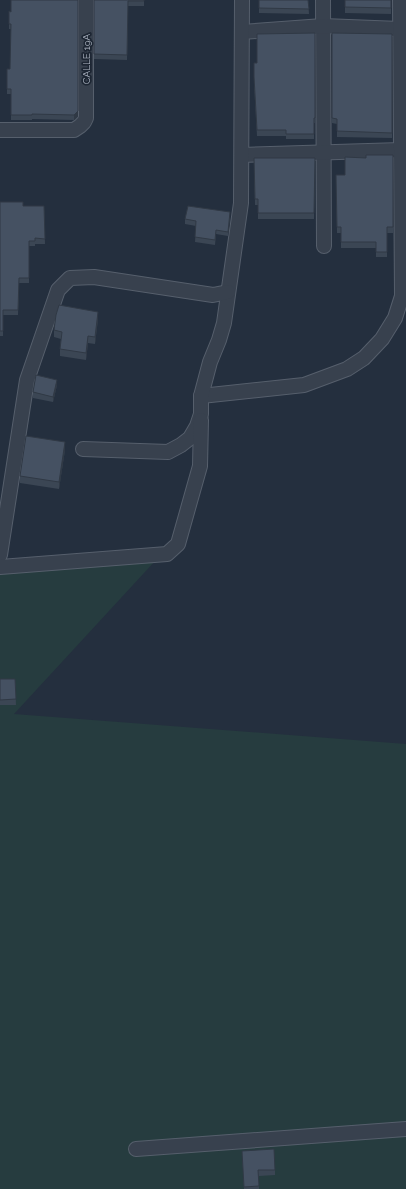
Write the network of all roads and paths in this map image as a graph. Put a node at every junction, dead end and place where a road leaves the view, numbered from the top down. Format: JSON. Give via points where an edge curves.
{"nodes":[{"id":1,"x":86,"y":0,"type":"edge"},
{"id":2,"x":242,"y":0,"type":"edge"},
{"id":3,"x":323,"y":0,"type":"edge"},
{"id":4,"x":400,"y":0,"type":"edge"},
{"id":5,"x":323,"y":26,"type":"junction"},
{"id":6,"x":400,"y":29,"type":"junction"},
{"id":7,"x":242,"y":32,"type":"junction"},
{"id":8,"x":0,"y":130,"type":"edge"},
{"id":9,"x":401,"y":150,"type":"junction"},
{"id":10,"x":324,"y":153,"type":"junction"},
{"id":11,"x":242,"y":155,"type":"junction"},
{"id":12,"x":324,"y":246,"type":"dead end"},
{"id":13,"x":228,"y":292,"type":"junction"},
{"id":14,"x":202,"y":396,"type":"junction"},
{"id":15,"x":201,"y":414,"type":"junction"},
{"id":16,"x":83,"y":449,"type":"dead end"},
{"id":17,"x":0,"y":555,"type":"edge"},
{"id":18,"x":0,"y":567,"type":"edge"},
{"id":19,"x":406,"y":1130,"type":"edge"},
{"id":20,"x":136,"y":1149,"type":"dead end"}],
"edges":[{"from":1,"to":8,"type":"street","name":"CALLE 19A","via":[[84,122],[74,130]]},
{"from":2,"to":7,"type":"street"},
{"from":3,"to":5,"type":"street"},
{"from":4,"to":6,"type":"street"},
{"from":5,"to":6,"type":"street"},
{"from":5,"to":7,"type":"street"},
{"from":5,"to":10,"type":"street"},
{"from":6,"to":9,"type":"street"},
{"from":7,"to":11,"type":"street"},
{"from":9,"to":10,"type":"street"},
{"from":9,"to":14,"type":"street","via":[[402,296],[395,318],[382,339],[364,358],[347,368],[304,385]]},
{"from":10,"to":11,"type":"street"},
{"from":10,"to":12,"type":"street"},
{"from":11,"to":13,"type":"street","via":[[241,203]]},
{"from":13,"to":14,"type":"street","via":[[222,328]]},
{"from":13,"to":17,"type":"street","via":[[213,294],[94,277],[70,278],[58,290],[27,380]]},
{"from":14,"to":15,"type":"street"},
{"from":15,"to":16,"type":"street","via":[[190,438],[168,452]]},
{"from":15,"to":18,"type":"street","via":[[200,466],[178,544],[167,554]]},
{"from":19,"to":20,"type":"street"}]}
